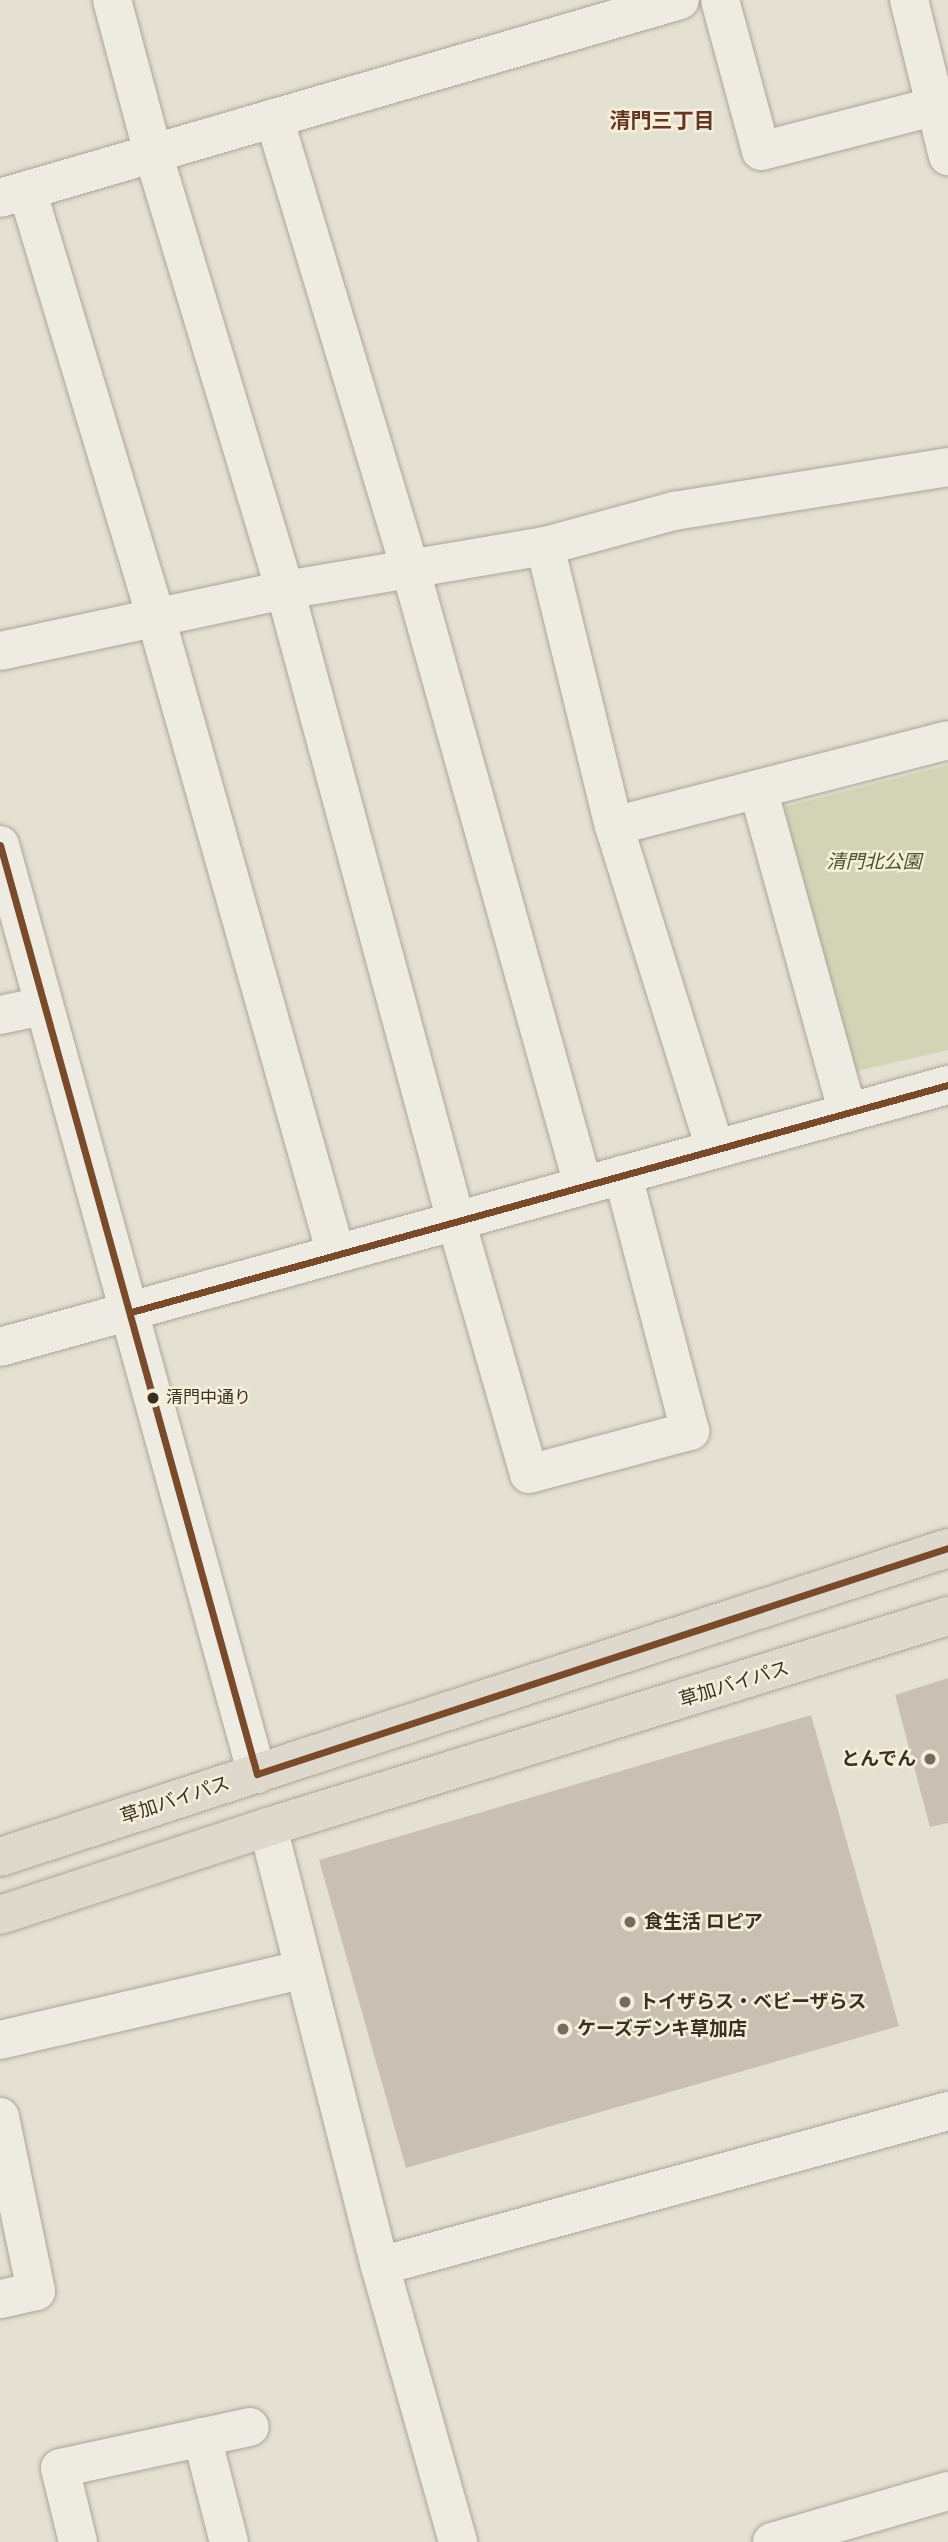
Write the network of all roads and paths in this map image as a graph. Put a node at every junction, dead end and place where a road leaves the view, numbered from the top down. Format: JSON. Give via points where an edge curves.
{"nodes":[{"id":1,"x":112,"y":0,"type":"edge"},
{"id":2,"x":680,"y":0,"type":"edge"},
{"id":3,"x":720,"y":0,"type":"edge"},
{"id":4,"x":909,"y":0,"type":"edge"},
{"id":5,"x":936,"y":106,"type":"junction"},
{"id":6,"x":274,"y":118,"type":"junction"},
{"id":7,"x":153,"y":153,"type":"junction"},
{"id":8,"x":948,"y":156,"type":"edge"},
{"id":9,"x":13,"y":194,"type":"edge"},
{"id":10,"x":948,"y":467,"type":"edge"},
{"id":11,"x":545,"y":546,"type":"junction"},
{"id":12,"x":411,"y":570,"type":"junction"},
{"id":13,"x":285,"y":590,"type":"junction"},
{"id":14,"x":156,"y":618,"type":"junction"},
{"id":15,"x":0,"y":651,"type":"edge"},
{"id":16,"x":948,"y":740,"type":"edge"},
{"id":17,"x":758,"y":789,"type":"junction"},
{"id":18,"x":614,"y":827,"type":"junction"},
{"id":19,"x":0,"y":845,"type":"edge"},
{"id":20,"x":44,"y":1006,"type":"junction"},
{"id":21,"x":0,"y":1015,"type":"edge"},
{"id":22,"x":948,"y":1085,"type":"edge"},
{"id":23,"x":848,"y":1113,"type":"junction"},
{"id":24,"x":715,"y":1149,"type":"junction"},
{"id":25,"x":623,"y":1175,"type":"junction"},
{"id":26,"x":583,"y":1185,"type":"junction"},
{"id":27,"x":456,"y":1221,"type":"junction"},
{"id":28,"x":335,"y":1254,"type":"junction"},
{"id":29,"x":131,"y":1312,"type":"junction"},
{"id":30,"x":0,"y":1347,"type":"edge"},
{"id":31,"x":948,"y":1548,"type":"edge"},
{"id":32,"x":948,"y":1616,"type":"edge"},
{"id":33,"x":257,"y":1774,"type":"junction"},
{"id":34,"x":718,"y":1821,"type":"dead end"},
{"id":35,"x":268,"y":1827,"type":"junction"},
{"id":36,"x":0,"y":1857,"type":"edge"},
{"id":37,"x":580,"y":1861,"type":"dead end"},
{"id":38,"x":0,"y":1915,"type":"edge"},
{"id":39,"x":304,"y":1969,"type":"junction"},
{"id":40,"x":0,"y":2040,"type":"edge"},
{"id":41,"x":948,"y":2111,"type":"edge"},
{"id":42,"x":0,"y":2117,"type":"edge"},
{"id":43,"x":380,"y":2266,"type":"junction"},
{"id":44,"x":0,"y":2299,"type":"edge"},
{"id":45,"x":250,"y":2427,"type":"dead end"},
{"id":46,"x":202,"y":2438,"type":"junction"},
{"id":47,"x":948,"y":2491,"type":"edge"},
{"id":48,"x":78,"y":2542,"type":"edge"},
{"id":49,"x":229,"y":2542,"type":"edge"},
{"id":50,"x":458,"y":2542,"type":"edge"},
{"id":51,"x":772,"y":2542,"type":"edge"}],
"edges":[{"from":1,"to":7,"type":"street"},
{"from":2,"to":6,"type":"street"},
{"from":3,"to":5,"type":"street","via":[[761,151]]},
{"from":4,"to":5,"type":"street"},
{"from":5,"to":8,"type":"street"},
{"from":6,"to":7,"type":"street"},
{"from":6,"to":12,"type":"street"},
{"from":7,"to":9,"type":"street"},
{"from":7,"to":13,"type":"street"},
{"from":9,"to":14,"type":"street"},
{"from":10,"to":11,"type":"street","via":[[674,511]]},
{"from":11,"to":12,"type":"street"},
{"from":11,"to":18,"type":"street"},
{"from":12,"to":13,"type":"street"},
{"from":12,"to":26,"type":"street"},
{"from":13,"to":14,"type":"street"},
{"from":13,"to":27,"type":"street"},
{"from":14,"to":15,"type":"street"},
{"from":14,"to":28,"type":"street"},
{"from":16,"to":17,"type":"street"},
{"from":17,"to":18,"type":"street"},
{"from":17,"to":23,"type":"street"},
{"from":18,"to":24,"type":"street"},
{"from":19,"to":20,"type":"street"},
{"from":20,"to":21,"type":"street"},
{"from":20,"to":29,"type":"street"},
{"from":22,"to":23,"type":"street"},
{"from":23,"to":24,"type":"street"},
{"from":24,"to":25,"type":"street"},
{"from":25,"to":26,"type":"street"},
{"from":25,"to":27,"type":"street","via":[[690,1431],[530,1474]]},
{"from":26,"to":27,"type":"street"},
{"from":27,"to":28,"type":"street"},
{"from":28,"to":29,"type":"street"},
{"from":29,"to":30,"type":"street"},
{"from":29,"to":33,"type":"street"},
{"from":31,"to":33,"type":"highway","name":"草加バイパス"},
{"from":32,"to":35,"type":"highway","name":"草加バイパス"},
{"from":33,"to":36,"type":"highway","name":"草加バイパス"},
{"from":34,"to":37,"type":"path"},
{"from":35,"to":38,"type":"highway","name":"草加バイパス"},
{"from":35,"to":39,"type":"street"},
{"from":39,"to":40,"type":"street"},
{"from":39,"to":43,"type":"street"},
{"from":41,"to":43,"type":"street"},
{"from":42,"to":44,"type":"street","via":[[36,2291]]},
{"from":43,"to":50,"type":"street"},
{"from":45,"to":46,"type":"street"},
{"from":46,"to":48,"type":"street","via":[[60,2468]]},
{"from":46,"to":49,"type":"street"},
{"from":47,"to":51,"type":"street"}]}
